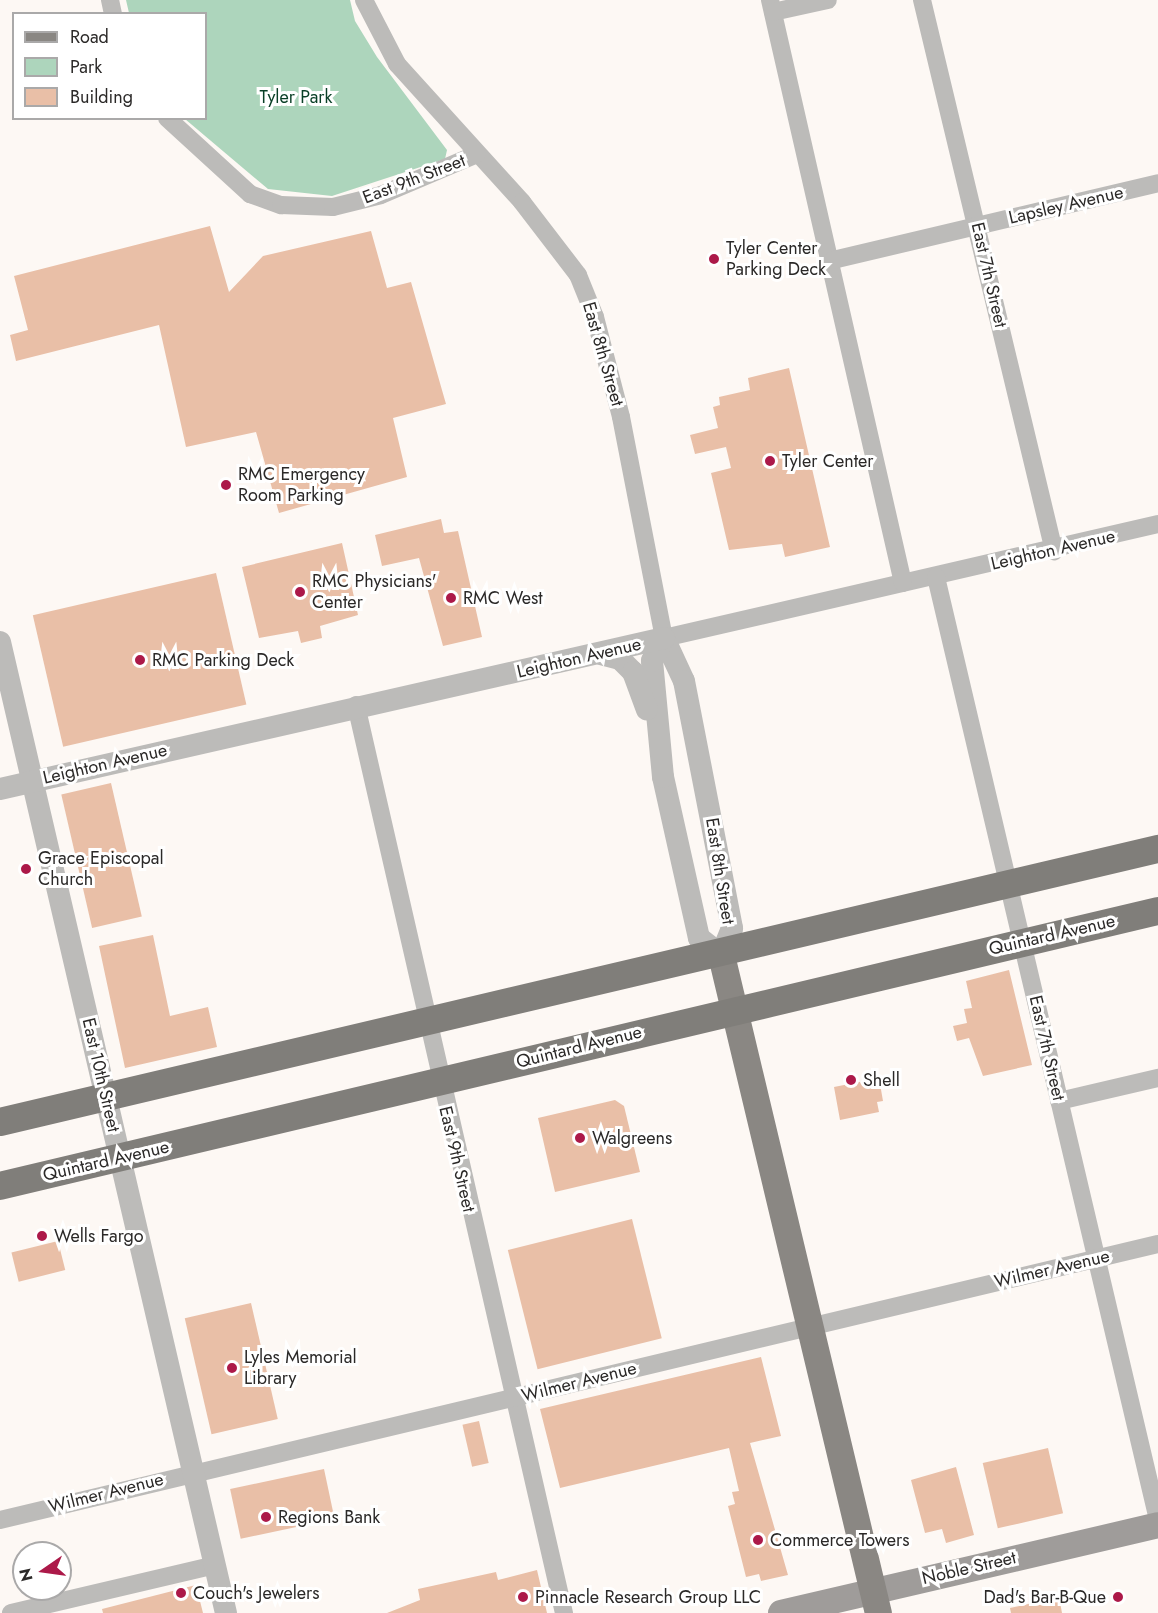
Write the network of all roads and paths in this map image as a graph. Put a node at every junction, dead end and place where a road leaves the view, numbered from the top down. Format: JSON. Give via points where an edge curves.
{"nodes":[{"id":1,"x":364,"y":0,"type":"edge"},
{"id":2,"x":828,"y":0,"type":"edge"},
{"id":3,"x":922,"y":0,"type":"edge"},
{"id":4,"x":771,"y":6,"type":"edge"},
{"id":5,"x":169,"y":120,"type":"edge"},
{"id":6,"x":477,"y":154,"type":"junction"},
{"id":7,"x":1158,"y":183,"type":"edge"},
{"id":8,"x":977,"y":226,"type":"junction"},
{"id":9,"x":833,"y":260,"type":"junction"},
{"id":10,"x":1158,"y":524,"type":"edge"},
{"id":11,"x":1054,"y":551,"type":"junction"},
{"id":12,"x":936,"y":577,"type":"junction"},
{"id":13,"x":903,"y":583,"type":"junction"},
{"id":14,"x":664,"y":638,"type":"junction"},
{"id":15,"x":0,"y":642,"type":"edge"},
{"id":16,"x":601,"y":654,"type":"junction"},
{"id":17,"x":356,"y":705,"type":"junction"},
{"id":18,"x":660,"y":746,"type":"junction"},
{"id":19,"x":32,"y":781,"type":"junction"},
{"id":20,"x":0,"y":789,"type":"edge"},
{"id":21,"x":1158,"y":849,"type":"edge"},
{"id":22,"x":1008,"y":885,"type":"junction"},
{"id":23,"x":1158,"y":911,"type":"edge"},
{"id":24,"x":1022,"y":941,"type":"junction"},
{"id":25,"x":721,"y":955,"type":"junction"},
{"id":26,"x":733,"y":1009,"type":"junction"},
{"id":27,"x":428,"y":1025,"type":"junction"},
{"id":28,"x":1158,"y":1078,"type":"edge"},
{"id":29,"x":439,"y":1080,"type":"junction"},
{"id":30,"x":106,"y":1100,"type":"junction"},
{"id":31,"x":1059,"y":1101,"type":"junction"},
{"id":32,"x":0,"y":1122,"type":"edge"},
{"id":33,"x":120,"y":1158,"type":"junction"},
{"id":34,"x":0,"y":1186,"type":"edge"},
{"id":35,"x":1158,"y":1244,"type":"edge"},
{"id":36,"x":1096,"y":1259,"type":"junction"},
{"id":37,"x":807,"y":1327,"type":"junction"},
{"id":38,"x":512,"y":1399,"type":"junction"},
{"id":39,"x":193,"y":1472,"type":"junction"},
{"id":40,"x":0,"y":1520,"type":"edge"},
{"id":41,"x":1158,"y":1520,"type":"edge"},
{"id":42,"x":1158,"y":1525,"type":"edge"},
{"id":43,"x":215,"y":1565,"type":"junction"},
{"id":44,"x":875,"y":1602,"type":"edge"},
{"id":45,"x":11,"y":1613,"type":"edge"},
{"id":46,"x":226,"y":1613,"type":"edge"},
{"id":47,"x":564,"y":1613,"type":"edge"},
{"id":48,"x":781,"y":1613,"type":"edge"}],
"edges":[{"from":1,"to":6,"type":"street","name":"East 8th Street","via":[[397,64]]},
{"from":2,"to":4,"type":"street"},
{"from":3,"to":8,"type":"street","name":"East 7th Street"},
{"from":4,"to":9,"type":"street"},
{"from":5,"to":6,"type":"street","name":"East 9th Street","via":[[250,194],[281,206],[333,207],[381,195]]},
{"from":6,"to":14,"type":"street","name":"East 8th Street","via":[[562,249],[596,317],[652,560]]},
{"from":7,"to":8,"type":"street","name":"Lapsley Avenue"},
{"from":8,"to":9,"type":"street","name":"Lapsley Avenue"},
{"from":8,"to":11,"type":"street","name":"East 7th Street"},
{"from":9,"to":13,"type":"street"},
{"from":10,"to":11,"type":"street","name":"Leighton Avenue"},
{"from":11,"to":12,"type":"street","name":"Leighton Avenue"},
{"from":12,"to":13,"type":"street","name":"Leighton Avenue"},
{"from":12,"to":22,"type":"street","name":"East 7th Street"},
{"from":13,"to":14,"type":"street","name":"Leighton Avenue"},
{"from":14,"to":16,"type":"street","name":"Leighton Avenue"},
{"from":14,"to":18,"type":"street","name":"East 8th Street","via":[[652,661]]},
{"from":14,"to":25,"type":"street","name":"East 8th Street","via":[[684,681],[730,916],[732,928]]},
{"from":15,"to":19,"type":"street","name":"East 10th Street"},
{"from":16,"to":17,"type":"street","name":"Leighton Avenue"},
{"from":16,"to":18,"type":"street","via":[[620,658],[633,672]]},
{"from":17,"to":19,"type":"street","name":"Leighton Avenue"},
{"from":17,"to":27,"type":"street","name":"East 9th Street"},
{"from":18,"to":25,"type":"street","name":"East 8th Street","via":[[699,938]]},
{"from":19,"to":20,"type":"street","name":"Leighton Avenue"},
{"from":19,"to":30,"type":"street","name":"East 10th Street"},
{"from":21,"to":22,"type":"highway"},
{"from":22,"to":24,"type":"street","name":"East 7th Street"},
{"from":22,"to":25,"type":"highway"},
{"from":23,"to":24,"type":"highway","name":"Quintard Avenue"},
{"from":24,"to":26,"type":"highway","name":"Quintard Avenue"},
{"from":24,"to":31,"type":"street","name":"East 7th Street"},
{"from":25,"to":26,"type":"main road"},
{"from":25,"to":27,"type":"highway"},
{"from":26,"to":29,"type":"highway","name":"Quintard Avenue"},
{"from":26,"to":37,"type":"main road"},
{"from":27,"to":29,"type":"street","name":"East 9th Street"},
{"from":27,"to":30,"type":"highway"},
{"from":28,"to":31,"type":"street"},
{"from":29,"to":33,"type":"highway","name":"Quintard Avenue"},
{"from":29,"to":38,"type":"street","name":"East 9th Street"},
{"from":30,"to":32,"type":"highway"},
{"from":30,"to":33,"type":"street","name":"East 10th Street"},
{"from":31,"to":36,"type":"street","name":"East 7th Street"},
{"from":33,"to":34,"type":"highway","name":"Quintard Avenue"},
{"from":33,"to":39,"type":"street","name":"East 10th Street"},
{"from":35,"to":36,"type":"street","name":"Wilmer Avenue"},
{"from":36,"to":37,"type":"street","name":"Wilmer Avenue"},
{"from":36,"to":41,"type":"street","name":"East 7th Street"},
{"from":37,"to":38,"type":"street","name":"Wilmer Avenue"},
{"from":37,"to":44,"type":"main road"},
{"from":38,"to":39,"type":"street","name":"Wilmer Avenue"},
{"from":38,"to":47,"type":"street","name":"East 9th Street"},
{"from":39,"to":40,"type":"street","name":"Wilmer Avenue"},
{"from":39,"to":43,"type":"street","name":"East 10th Street"},
{"from":42,"to":44,"type":"main road","name":"Noble Street"},
{"from":43,"to":45,"type":"street"},
{"from":43,"to":46,"type":"street","name":"East 10th Street"},
{"from":44,"to":48,"type":"main road","name":"Noble Street"}]}
